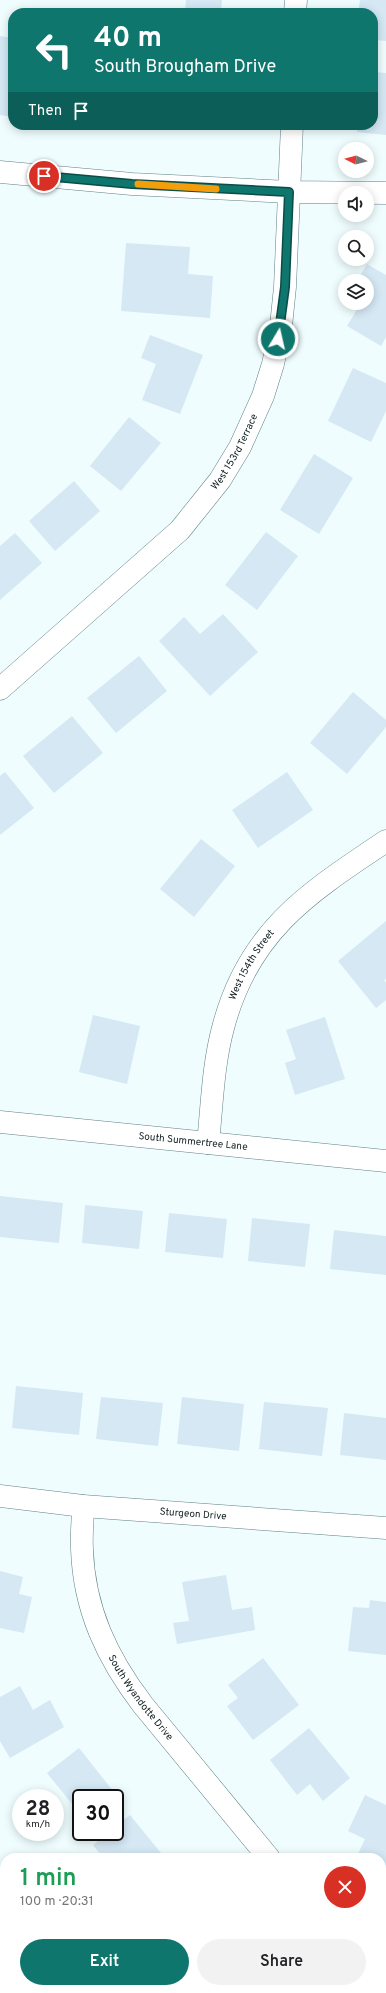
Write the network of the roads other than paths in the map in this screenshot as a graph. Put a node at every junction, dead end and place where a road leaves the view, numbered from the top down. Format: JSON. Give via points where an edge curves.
{"nodes":[{"id":1,"x":292,"y":130,"type":"edge"},
{"id":2,"x":0,"y":172,"type":"edge"},
{"id":3,"x":289,"y":192,"type":"junction"},
{"id":4,"x":386,"y":193,"type":"edge"},
{"id":5,"x":0,"y":689,"type":"edge"},
{"id":6,"x":386,"y":840,"type":"edge"},
{"id":7,"x":0,"y":1122,"type":"edge"},
{"id":8,"x":208,"y":1143,"type":"junction"},
{"id":9,"x":386,"y":1161,"type":"edge"},
{"id":10,"x":0,"y":1496,"type":"edge"},
{"id":11,"x":83,"y":1506,"type":"junction"},
{"id":12,"x":386,"y":1528,"type":"edge"},
{"id":13,"x":264,"y":1853,"type":"edge"}],
"edges":[{"from":1,"to":3,"type":"street","name":"West 153rd Terrace"},
{"from":2,"to":3,"type":"street","via":[[132,184]]},
{"from":3,"to":4,"type":"street"},
{"from":3,"to":5,"type":"street","name":"West 153rd Terrace","via":[[285,287],[275,357],[263,396],[240,447],[220,480],[180,530]]},
{"from":6,"to":8,"type":"street","name":"West 154th Street","via":[[296,905],[265,938],[239,981],[222,1028]]},
{"from":7,"to":8,"type":"street","name":"South Summertree Lane"},
{"from":8,"to":9,"type":"street","name":"South Summertree Lane"},
{"from":10,"to":11,"type":"street","name":"Sturgeon Drive"},
{"from":11,"to":12,"type":"street","name":"Sturgeon Drive"},
{"from":11,"to":13,"type":"street","name":"South Wyandotte Drive","via":[[82,1549],[87,1592],[92,1613],[108,1653],[123,1680],[142,1705]]}]}
